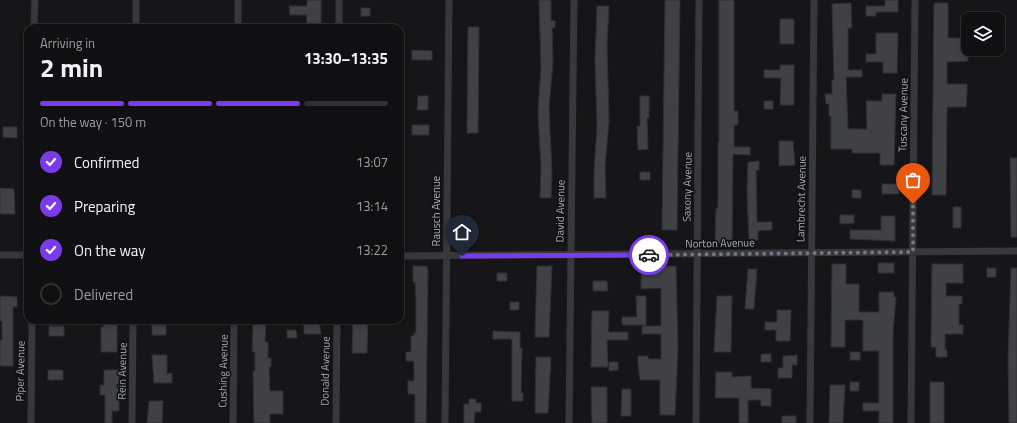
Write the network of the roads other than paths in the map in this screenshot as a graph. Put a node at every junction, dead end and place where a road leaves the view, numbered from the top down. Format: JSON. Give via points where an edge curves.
{"nodes":[{"id":1,"x":35,"y":0,"type":"edge"},
{"id":2,"x":136,"y":0,"type":"edge"},
{"id":3,"x":238,"y":0,"type":"edge"},
{"id":4,"x":339,"y":0,"type":"edge"},
{"id":5,"x":449,"y":0,"type":"edge"},
{"id":6,"x":574,"y":0,"type":"edge"},
{"id":7,"x":699,"y":0,"type":"edge"},
{"id":8,"x":814,"y":0,"type":"edge"},
{"id":9,"x":916,"y":0,"type":"edge"},
{"id":10,"x":34,"y":24,"type":"edge"},
{"id":11,"x":136,"y":24,"type":"edge"},
{"id":12,"x":238,"y":24,"type":"edge"},
{"id":13,"x":339,"y":24,"type":"edge"},
{"id":14,"x":1017,"y":251,"type":"edge"},
{"id":15,"x":913,"y":252,"type":"junction"},
{"id":16,"x":812,"y":253,"type":"junction"},
{"id":17,"x":0,"y":255,"type":"edge"},
{"id":18,"x":24,"y":255,"type":"edge"},
{"id":19,"x":571,"y":255,"type":"junction"},
{"id":20,"x":697,"y":255,"type":"junction"},
{"id":21,"x":404,"y":256,"type":"edge"},
{"id":22,"x":447,"y":256,"type":"junction"},
{"id":23,"x":32,"y":324,"type":"edge"},
{"id":24,"x":133,"y":324,"type":"edge"},
{"id":25,"x":234,"y":324,"type":"edge"},
{"id":26,"x":336,"y":324,"type":"edge"},
{"id":27,"x":31,"y":423,"type":"edge"},
{"id":28,"x":132,"y":423,"type":"edge"},
{"id":29,"x":233,"y":423,"type":"edge"},
{"id":30,"x":336,"y":423,"type":"edge"},
{"id":31,"x":445,"y":423,"type":"edge"},
{"id":32,"x":569,"y":423,"type":"edge"},
{"id":33,"x":696,"y":423,"type":"edge"},
{"id":34,"x":810,"y":423,"type":"edge"},
{"id":35,"x":911,"y":423,"type":"edge"}],
"edges":[{"from":1,"to":10,"type":"street"},
{"from":2,"to":11,"type":"street"},
{"from":3,"to":12,"type":"street"},
{"from":4,"to":13,"type":"street"},
{"from":5,"to":22,"type":"street","name":"Rausch Avenue"},
{"from":6,"to":19,"type":"street","name":"David Avenue"},
{"from":7,"to":20,"type":"street","name":"Saxony Avenue"},
{"from":8,"to":16,"type":"street","name":"Lambrecht Avenue"},
{"from":9,"to":15,"type":"street","name":"Tuscany Avenue"},
{"from":14,"to":15,"type":"street","name":"Norton Avenue"},
{"from":15,"to":16,"type":"street","name":"Norton Avenue"},
{"from":15,"to":35,"type":"street","name":"Tuscany Avenue"},
{"from":16,"to":20,"type":"street","name":"Norton Avenue"},
{"from":16,"to":34,"type":"street","name":"Lambrecht Avenue"},
{"from":17,"to":18,"type":"street"},
{"from":19,"to":20,"type":"street","name":"Norton Avenue"},
{"from":19,"to":22,"type":"street","name":"Norton Avenue"},
{"from":19,"to":32,"type":"street","name":"David Avenue"},
{"from":20,"to":33,"type":"street","name":"Saxony Avenue"},
{"from":21,"to":22,"type":"street","name":"Norton Avenue"},
{"from":22,"to":31,"type":"street","name":"Rausch Avenue"},
{"from":23,"to":27,"type":"street","name":"Piper Avenue"},
{"from":24,"to":28,"type":"street","name":"Rein Avenue"},
{"from":25,"to":29,"type":"street","name":"Cushing Avenue"},
{"from":26,"to":30,"type":"street","name":"Donald Avenue"}]}
